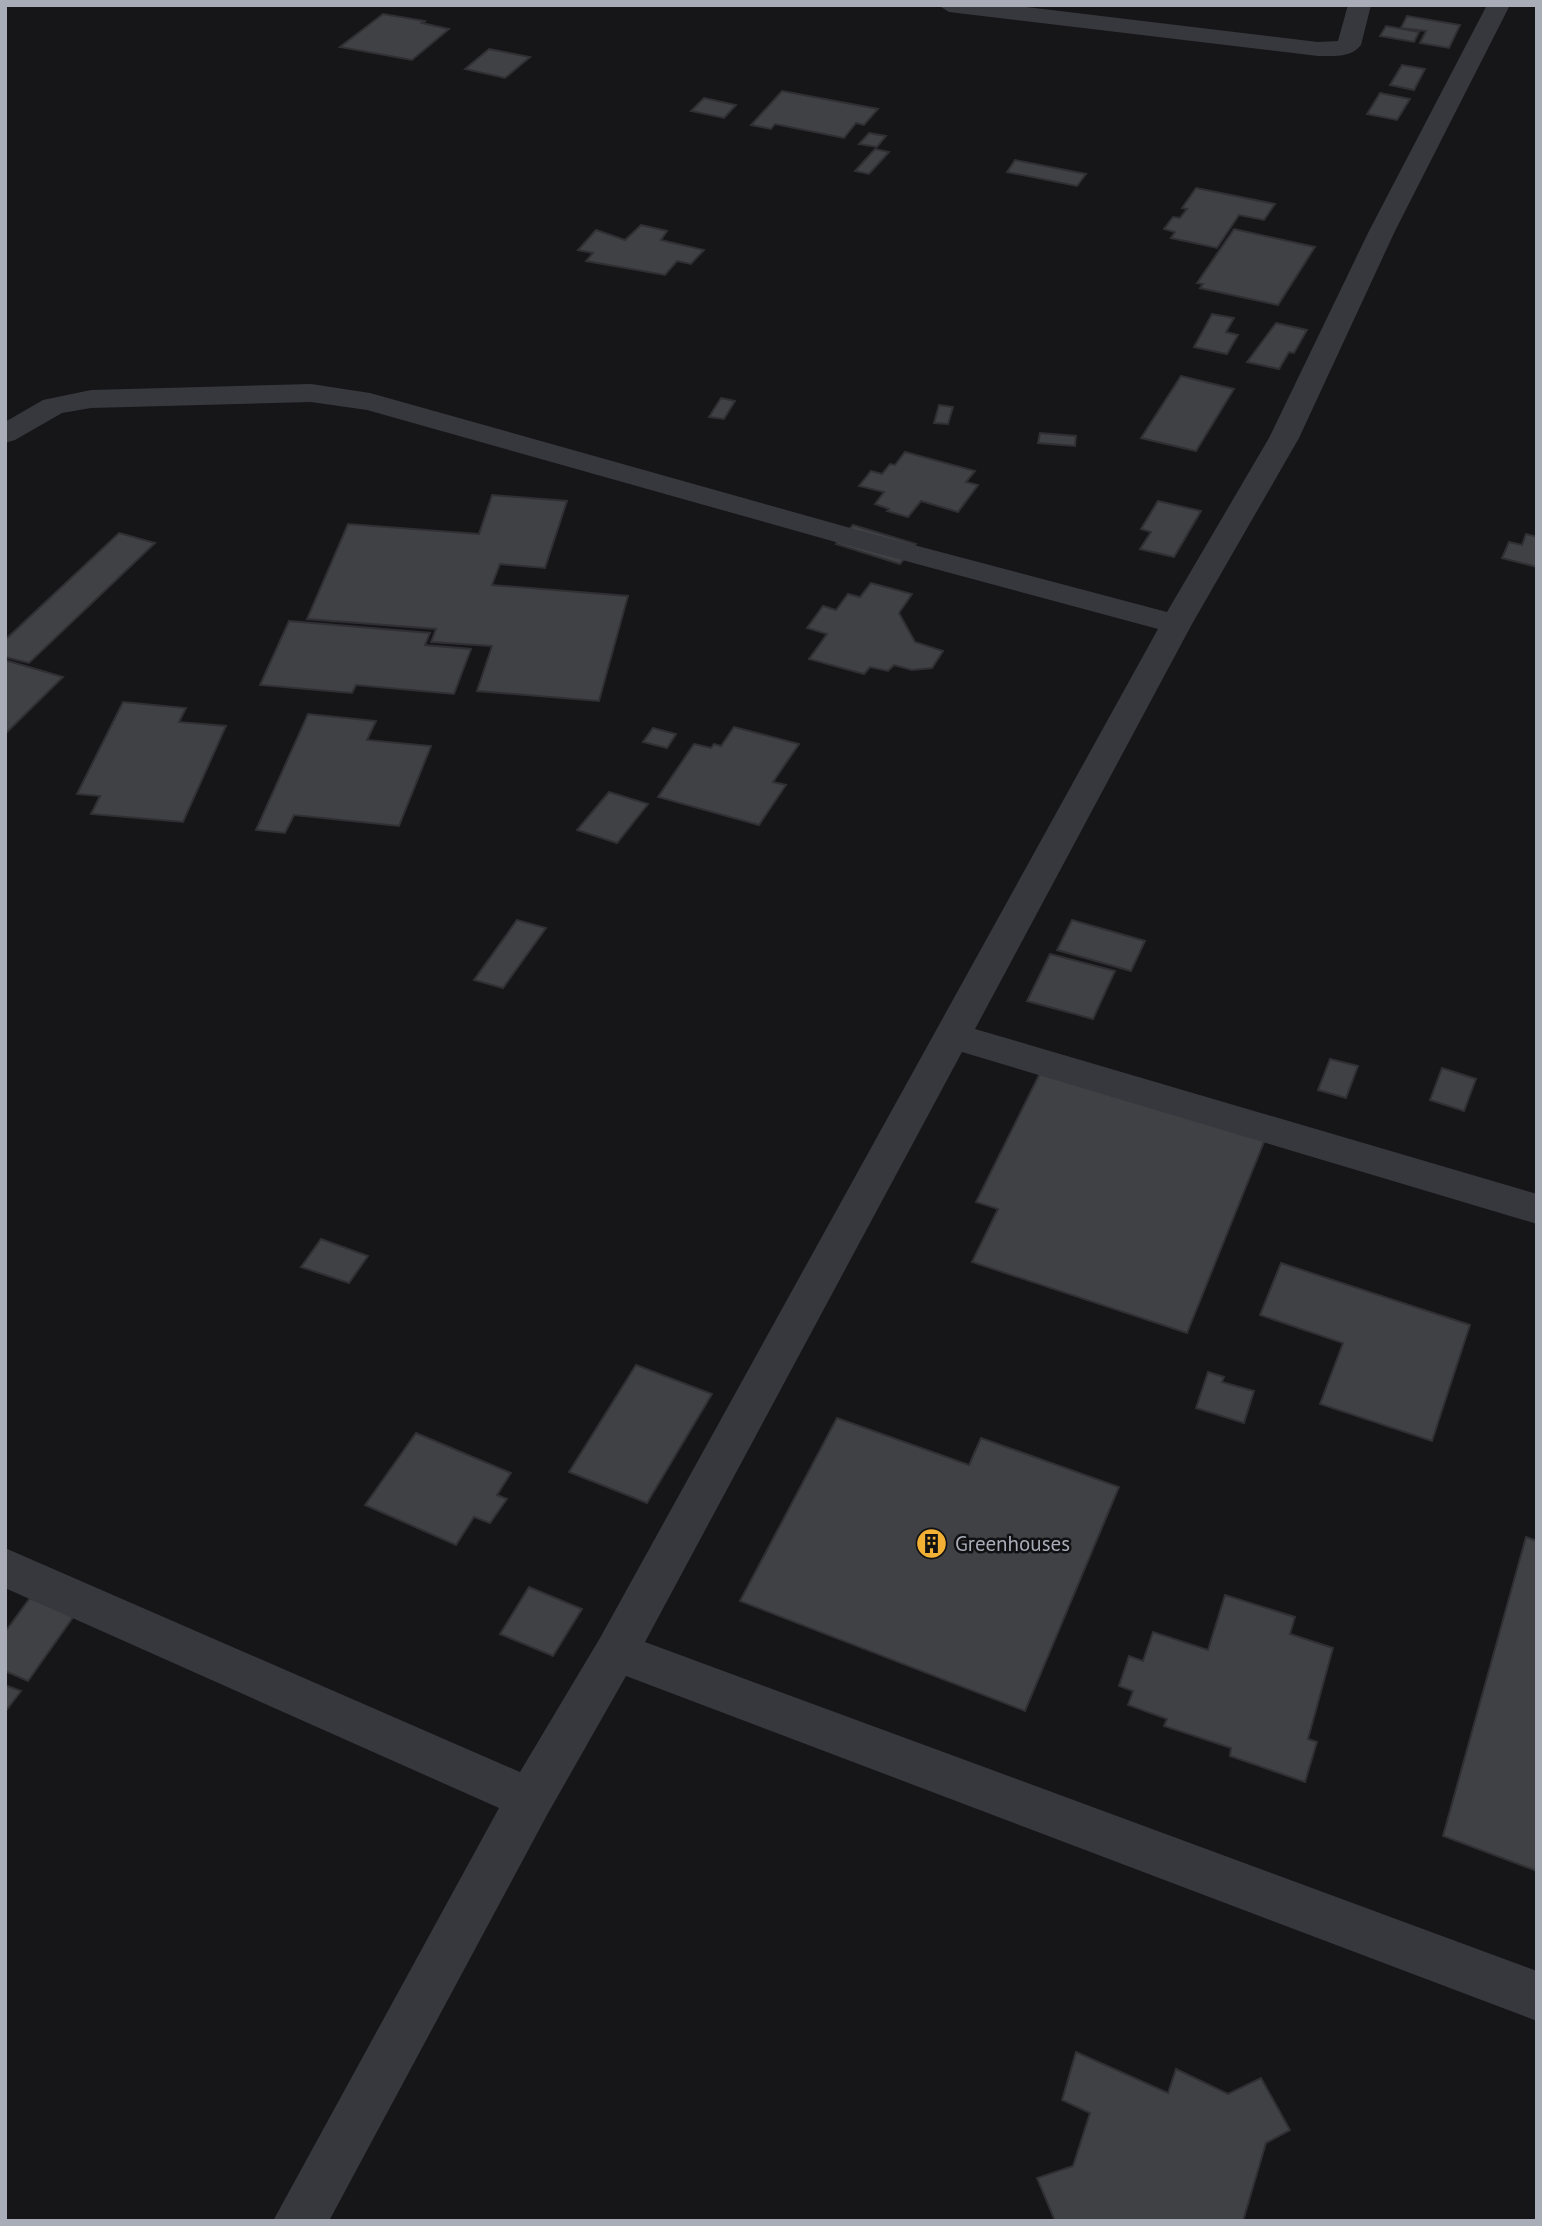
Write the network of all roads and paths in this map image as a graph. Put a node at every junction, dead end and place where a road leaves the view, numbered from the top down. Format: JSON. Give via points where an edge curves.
{"nodes":[{"id":1,"x":948,"y":5,"type":"edge"},
{"id":2,"x":1360,"y":5,"type":"edge"},
{"id":3,"x":1499,"y":5,"type":"edge"},
{"id":4,"x":5,"y":434,"type":"edge"},
{"id":5,"x":1176,"y":624,"type":"junction"},
{"id":6,"x":951,"y":1035,"type":"junction"},
{"id":7,"x":1537,"y":1209,"type":"edge"},
{"id":8,"x":5,"y":1567,"type":"edge"},
{"id":9,"x":616,"y":1652,"type":"junction"},
{"id":10,"x":530,"y":1799,"type":"junction"},
{"id":11,"x":1537,"y":1996,"type":"edge"},
{"id":12,"x":300,"y":2221,"type":"edge"}],
"edges":[{"from":1,"to":2,"type":"street","via":[[1341,49],[1349,45]]},
{"from":3,"to":5,"type":"street","via":[[1382,232],[1284,438]]},
{"from":4,"to":5,"type":"street","via":[[53,406],[91,399],[312,393],[370,402]]},
{"from":5,"to":6,"type":"street"},
{"from":6,"to":7,"type":"street"},
{"from":6,"to":9,"type":"street"},
{"from":8,"to":10,"type":"street"},
{"from":9,"to":10,"type":"street"},
{"from":9,"to":11,"type":"street"},
{"from":10,"to":12,"type":"street"}]}
